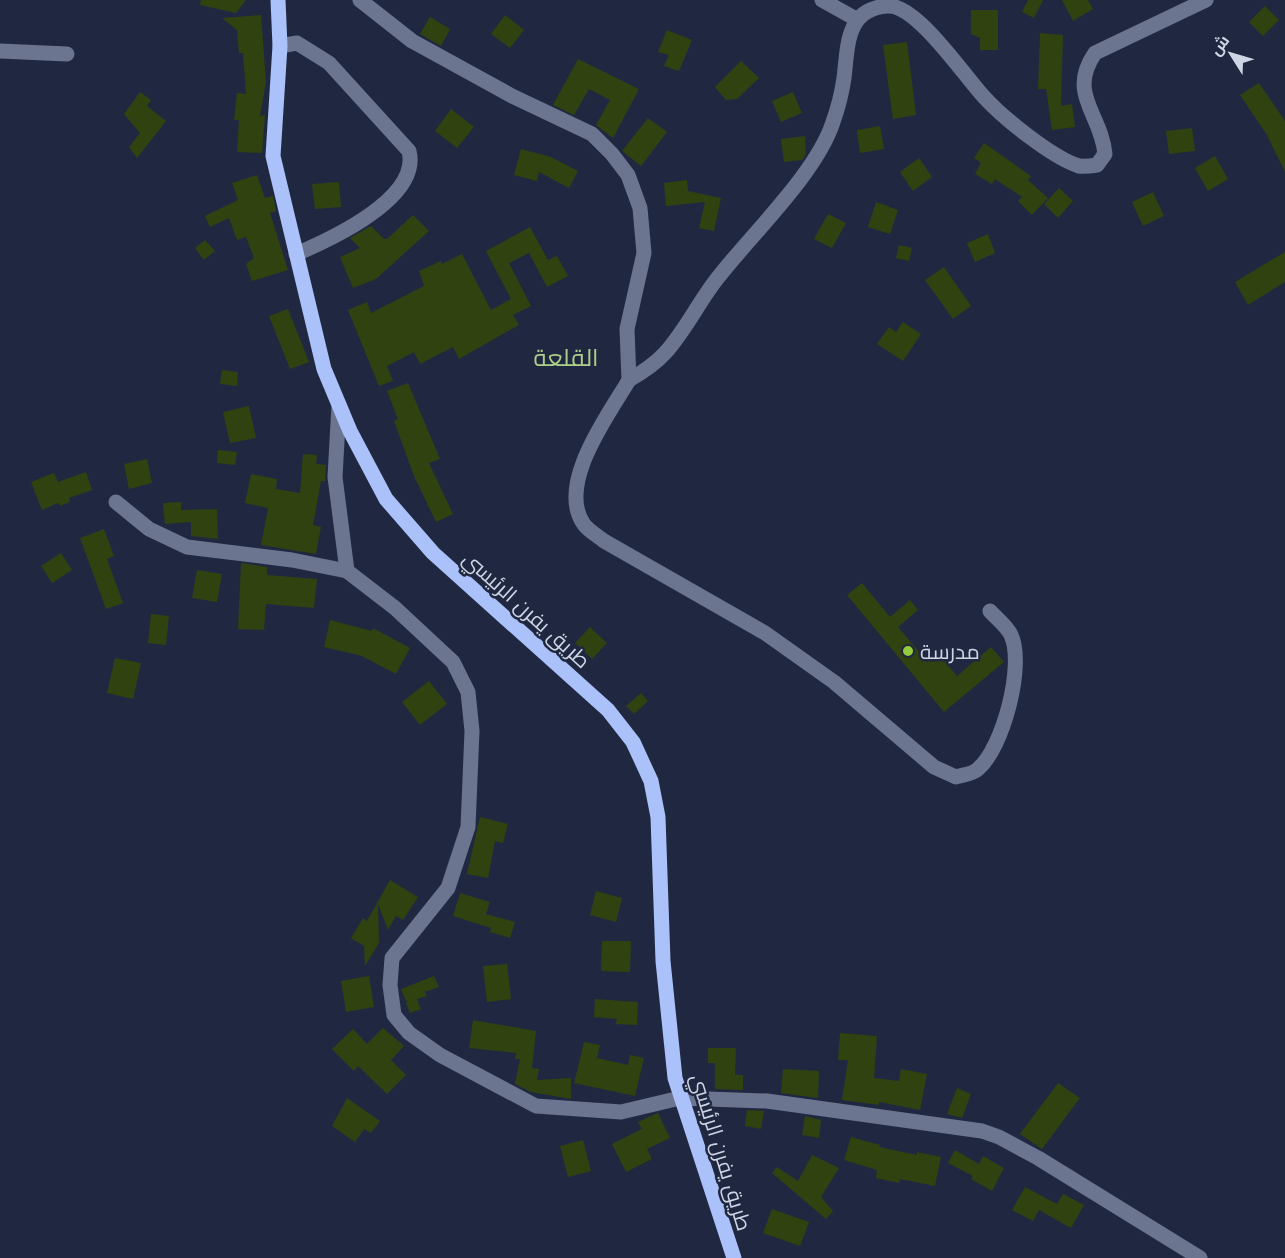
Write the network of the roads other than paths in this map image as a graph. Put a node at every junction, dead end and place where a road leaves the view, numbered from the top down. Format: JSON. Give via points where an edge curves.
{"nodes":[{"id":1,"x":278,"y":0,"type":"edge"},
{"id":2,"x":360,"y":0,"type":"edge"},
{"id":3,"x":822,"y":0,"type":"edge"},
{"id":4,"x":1206,"y":0,"type":"edge"},
{"id":5,"x":856,"y":19,"type":"junction"},
{"id":6,"x":280,"y":46,"type":"junction"},
{"id":7,"x":0,"y":51,"type":"edge"},
{"id":8,"x":67,"y":54,"type":"dead end"},
{"id":9,"x":296,"y":254,"type":"junction"},
{"id":10,"x":629,"y":380,"type":"junction"},
{"id":11,"x":339,"y":405,"type":"junction"},
{"id":12,"x":116,"y":502,"type":"dead end"},
{"id":13,"x":348,"y":571,"type":"junction"},
{"id":14,"x":990,"y":610,"type":"dead end"},
{"id":15,"x":680,"y":1098,"type":"junction"},
{"id":16,"x":734,"y":1258,"type":"edge"},
{"id":17,"x":1200,"y":1258,"type":"edge"}],
"edges":[{"from":1,"to":6,"type":"main road","name":"طريق يفرن الرئيسي"},
{"from":2,"to":10,"type":"street","via":[[412,41],[592,134],[628,176],[640,208],[645,253],[627,329]]},
{"from":3,"to":5,"type":"street"},
{"from":4,"to":5,"type":"street","via":[[1095,53],[1082,82],[1104,138],[1105,154],[1097,165],[1082,167],[1047,150],[985,98],[914,16],[891,5],[872,8]]},
{"from":5,"to":10,"type":"street","via":[[848,39],[844,81],[833,124],[810,165],[719,276],[667,351],[651,367]]},
{"from":6,"to":9,"type":"main road","name":"طريق يفرن الرئيسي","via":[[273,156]]},
{"from":6,"to":9,"type":"street","via":[[297,43],[328,63],[409,151],[411,161],[409,173],[393,194],[369,215],[340,235]]},
{"from":7,"to":8,"type":"street"},
{"from":9,"to":11,"type":"main road","name":"طريق يفرن الرئيسي","via":[[324,369]]},
{"from":10,"to":14,"type":"street","via":[[583,462],[576,506],[584,524],[604,541],[765,633],[834,681],[934,767],[956,777],[977,770],[992,750],[1016,678],[1011,635]]},
{"from":11,"to":13,"type":"street","via":[[335,477]]},
{"from":11,"to":15,"type":"main road","name":"طريق يفرن الرئيسي","via":[[386,499],[433,553],[608,710],[637,752],[651,781],[658,817],[663,961]]},
{"from":12,"to":13,"type":"street","via":[[149,529],[187,547]]},
{"from":13,"to":15,"type":"street","via":[[453,662],[468,692],[472,731],[468,828],[448,888],[392,958],[394,1015],[409,1034],[440,1055],[536,1106],[621,1112]]},
{"from":15,"to":16,"type":"main road","name":"طريق يفرن الرئيسي"},
{"from":15,"to":17,"type":"street","via":[[767,1101],[982,1131],[1038,1158]]}]}
